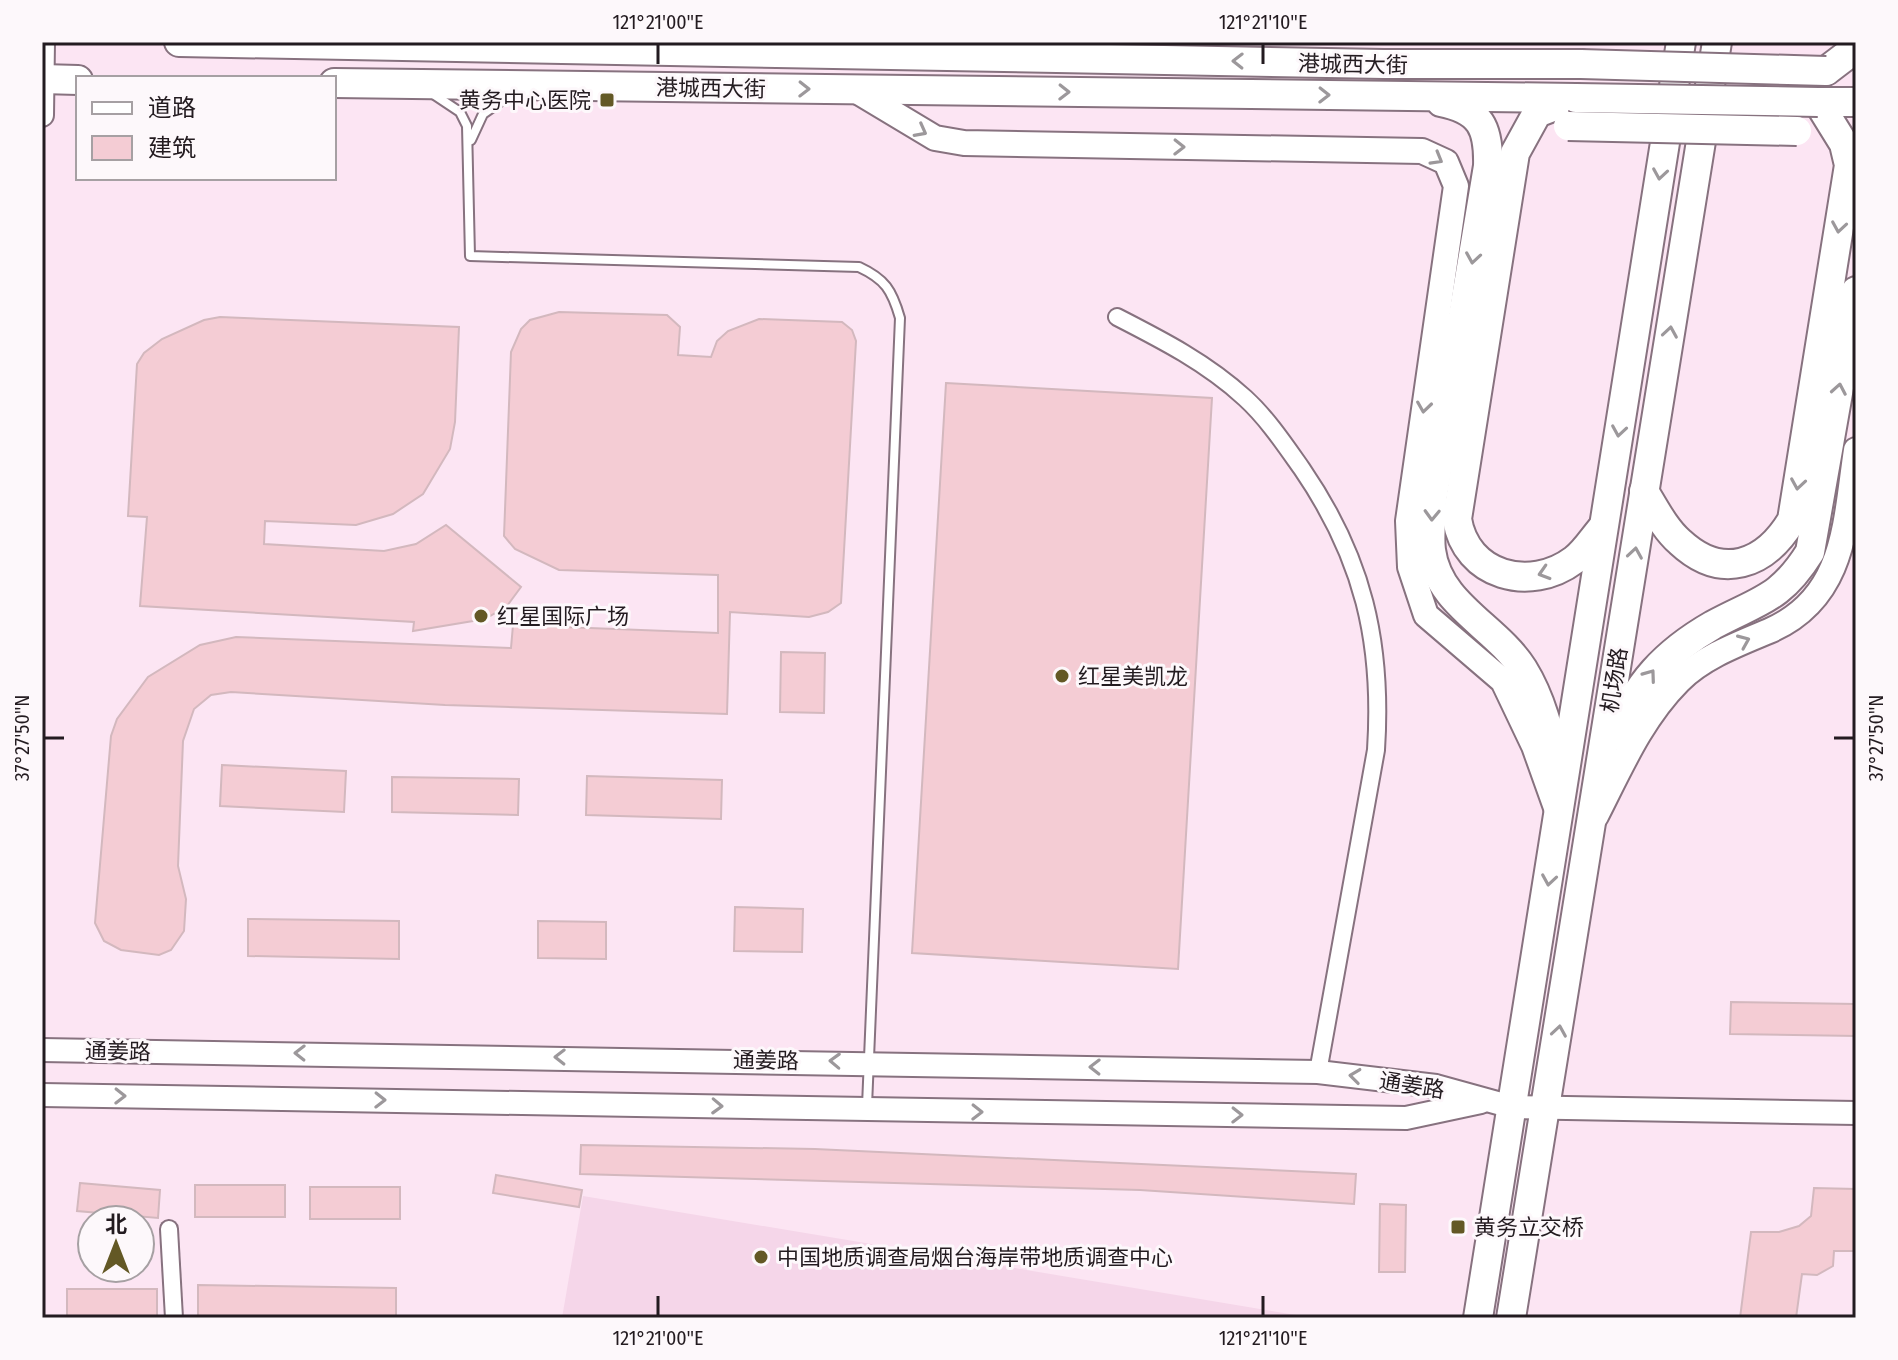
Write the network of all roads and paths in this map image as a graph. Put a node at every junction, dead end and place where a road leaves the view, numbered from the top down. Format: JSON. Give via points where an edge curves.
{"nodes":[{"id":1,"x":43,"y":42,"type":"edge"},
{"id":2,"x":179,"y":42,"type":"edge"},
{"id":3,"x":1494,"y":42,"type":"edge"},
{"id":4,"x":1560,"y":42,"type":"edge"},
{"id":5,"x":1681,"y":42,"type":"edge"},
{"id":6,"x":1717,"y":42,"type":"edge"},
{"id":7,"x":1856,"y":43,"type":"edge"},
{"id":8,"x":591,"y":45,"type":"edge"},
{"id":9,"x":866,"y":48,"type":"edge"},
{"id":10,"x":1581,"y":64,"type":"junction"},
{"id":11,"x":1456,"y":65,"type":"junction"},
{"id":12,"x":1826,"y":71,"type":"junction"},
{"id":13,"x":1856,"y":71,"type":"edge"},
{"id":14,"x":43,"y":79,"type":"edge"},
{"id":15,"x":76,"y":80,"type":"edge"},
{"id":16,"x":336,"y":83,"type":"edge"},
{"id":17,"x":403,"y":84,"type":"junction"},
{"id":18,"x":542,"y":86,"type":"junction"},
{"id":19,"x":855,"y":90,"type":"junction"},
{"id":20,"x":1380,"y":95,"type":"junction"},
{"id":21,"x":1576,"y":98,"type":"junction"},
{"id":22,"x":1818,"y":102,"type":"junction"},
{"id":23,"x":1856,"y":102,"type":"edge"},
{"id":24,"x":42,"y":115,"type":"edge"},
{"id":25,"x":1520,"y":138,"type":"junction"},
{"id":26,"x":1844,"y":144,"type":"junction"},
{"id":27,"x":470,"y":145,"type":"junction"},
{"id":28,"x":1856,"y":291,"type":"edge"},
{"id":29,"x":1117,"y":317,"type":"dead end"},
{"id":30,"x":1856,"y":450,"type":"edge"},
{"id":31,"x":1644,"y":491,"type":"junction"},
{"id":32,"x":1604,"y":526,"type":"junction"},
{"id":33,"x":1596,"y":796,"type":"junction"},
{"id":34,"x":1562,"y":806,"type":"junction"},
{"id":35,"x":1591,"y":825,"type":"junction"},
{"id":36,"x":42,"y":1050,"type":"edge"},
{"id":37,"x":868,"y":1062,"type":"junction"},
{"id":38,"x":1318,"y":1072,"type":"junction"},
{"id":39,"x":42,"y":1095,"type":"edge"},
{"id":40,"x":1499,"y":1104,"type":"junction"},
{"id":41,"x":1546,"y":1108,"type":"junction"},
{"id":42,"x":866,"y":1111,"type":"junction"},
{"id":43,"x":1856,"y":1113,"type":"edge"},
{"id":44,"x":169,"y":1229,"type":"dead end"},
{"id":45,"x":174,"y":1318,"type":"edge"},
{"id":46,"x":1478,"y":1318,"type":"edge"},
{"id":47,"x":1511,"y":1318,"type":"edge"}],
"edges":[{"from":1,"to":14,"type":"street"},
{"from":2,"to":8,"type":"highway","name":"港城西大街"},
{"from":3,"to":11,"type":"highway"},
{"from":4,"to":10,"type":"highway"},
{"from":5,"to":32,"type":"highway","name":"机场路","one_way":true},
{"from":31,"to":6,"type":"highway","name":"机场路","one_way":true},
{"from":7,"to":12,"type":"highway"},
{"from":8,"to":9,"type":"highway","name":"港城西大街"},
{"from":11,"to":9,"type":"highway","name":"港城西大街","one_way":true},
{"from":10,"to":11,"type":"highway","name":"港城西大街"},
{"from":10,"to":12,"type":"highway","name":"港城西大街","bridge":true},
{"from":12,"to":13,"type":"highway","name":"港城西大街"},
{"from":14,"to":15,"type":"highway"},
{"from":14,"to":24,"type":"street"},
{"from":16,"to":17,"type":"highway","name":"港城西大街"},
{"from":17,"to":18,"type":"highway","name":"港城西大街"},
{"from":17,"to":27,"type":"lane","via":[[460,112]]},
{"from":18,"to":19,"type":"highway","name":"港城西大街","one_way":true},
{"from":18,"to":27,"type":"lane","via":[[503,98],[483,114]]},
{"from":19,"to":20,"type":"highway","name":"港城西大街","one_way":true},
{"from":19,"to":34,"type":"main road","one_way":true,"via":[[935,138],[964,143],[1422,151],[1446,162],[1456,186],[1408,521],[1410,567],[1426,615],[1503,681]]},
{"from":20,"to":21,"type":"highway","name":"港城西大街"},
{"from":20,"to":34,"type":"highway","one_way":true,"via":[[1454,104],[1477,118],[1489,140],[1432,501],[1431,550],[1441,581],[1522,668],[1546,716]]},
{"from":21,"to":22,"type":"highway","name":"港城西大街","bridge":true},
{"from":21,"to":25,"type":"highway","via":[[1537,113]]},
{"from":22,"to":23,"type":"highway","name":"港城西大街"},
{"from":22,"to":26,"type":"highway"},
{"from":25,"to":26,"type":"highway","bridge":true,"via":[[1568,126],[1797,131]]},
{"from":32,"to":25,"type":"highway","one_way":true,"via":[[1575,559],[1527,578],[1490,569],[1459,534],[1457,505]]},
{"from":26,"to":31,"type":"highway","one_way":true,"via":[[1849,165],[1792,520],[1780,540],[1759,558],[1734,564],[1704,560],[1679,542]]},
{"from":27,"to":37,"type":"lane","via":[[470,256],[859,267],[880,276],[893,292],[900,318]]},
{"from":33,"to":28,"type":"highway","one_way":true,"via":[[1626,708],[1656,665],[1713,626],[1761,604],[1793,579],[1810,552]]},
{"from":29,"to":38,"type":"street","via":[[1185,352],[1246,399],[1323,500],[1365,594],[1376,653],[1376,750]]},
{"from":35,"to":30,"type":"main road","one_way":true,"via":[[1639,732],[1679,680],[1720,652],[1788,623],[1817,598],[1839,558]]},
{"from":33,"to":31,"type":"highway","name":"机场路","one_way":true},
{"from":32,"to":34,"type":"highway","name":"机场路"},
{"from":33,"to":35,"type":"highway","name":"机场路"},
{"from":34,"to":40,"type":"highway","name":"机场路","one_way":true},
{"from":41,"to":35,"type":"highway","name":"机场路","one_way":true},
{"from":37,"to":36,"type":"street","name":"通姜路","one_way":true},
{"from":38,"to":37,"type":"street","name":"通姜路","one_way":true},
{"from":37,"to":42,"type":"lane"},
{"from":40,"to":38,"type":"street","name":"通姜路","one_way":true,"via":[[1436,1086]]},
{"from":39,"to":42,"type":"street","name":"通姜路","one_way":true},
{"from":40,"to":41,"type":"street"},
{"from":42,"to":40,"type":"street","name":"通姜路","one_way":true,"via":[[1406,1118]]},
{"from":40,"to":46,"type":"highway","name":"机场路"},
{"from":41,"to":43,"type":"street"},
{"from":41,"to":47,"type":"highway","name":"机场路"},
{"from":44,"to":45,"type":"street"}]}
